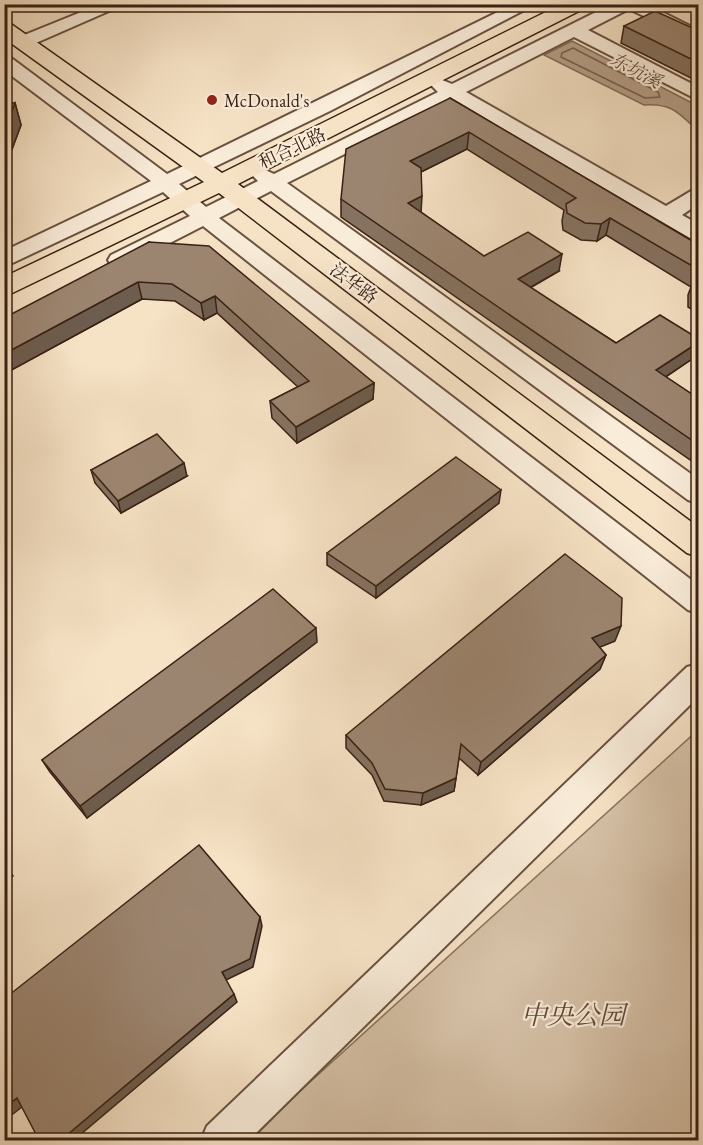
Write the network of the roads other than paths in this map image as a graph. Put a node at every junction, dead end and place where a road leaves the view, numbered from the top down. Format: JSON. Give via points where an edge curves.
{"nodes":[{"id":1,"x":117,"y":4,"type":"edge"},
{"id":2,"x":528,"y":4,"type":"edge"},
{"id":3,"x":578,"y":4,"type":"edge"},
{"id":4,"x":626,"y":4,"type":"edge"},
{"id":5,"x":632,"y":4,"type":"edge"},
{"id":6,"x":574,"y":30,"type":"junction"},
{"id":7,"x":14,"y":35,"type":"edge"},
{"id":8,"x":699,"y":37,"type":"edge"},
{"id":9,"x":4,"y":61,"type":"edge"},
{"id":10,"x":431,"y":79,"type":"junction"},
{"id":11,"x":453,"y":92,"type":"junction"},
{"id":12,"x":699,"y":94,"type":"edge"},
{"id":13,"x":230,"y":152,"type":"junction"},
{"id":14,"x":198,"y":167,"type":"junction"},
{"id":15,"x":252,"y":167,"type":"junction"},
{"id":16,"x":166,"y":183,"type":"junction"},
{"id":17,"x":219,"y":183,"type":"junction"},
{"id":18,"x":274,"y":184,"type":"junction"},
{"id":19,"x":699,"y":195,"type":"edge"},
{"id":20,"x":242,"y":198,"type":"junction"},
{"id":21,"x":184,"y":199,"type":"junction"},
{"id":22,"x":667,"y":215,"type":"junction"},
{"id":23,"x":204,"y":217,"type":"junction"},
{"id":24,"x":699,"y":233,"type":"edge"},
{"id":25,"x":4,"y":260,"type":"edge"},
{"id":26,"x":99,"y":270,"type":"edge"},
{"id":27,"x":4,"y":288,"type":"edge"},
{"id":28,"x":699,"y":493,"type":"edge"},
{"id":29,"x":699,"y":544,"type":"edge"},
{"id":30,"x":699,"y":601,"type":"edge"},
{"id":31,"x":699,"y":677,"type":"edge"},
{"id":32,"x":221,"y":1140,"type":"edge"}],
"edges":[{"from":1,"to":7,"type":"street"},
{"from":2,"to":13,"type":"street"},
{"from":3,"to":10,"type":"main road","name":"和合北路"},
{"from":4,"to":6,"type":"street"},
{"from":5,"to":8,"type":"street"},
{"from":6,"to":11,"type":"street"},
{"from":6,"to":12,"type":"street"},
{"from":7,"to":14,"type":"main road","name":"法华路"},
{"from":9,"to":16,"type":"street"},
{"from":10,"to":11,"type":"street"},
{"from":10,"to":15,"type":"main road","name":"和合北路"},
{"from":11,"to":18,"type":"street"},
{"from":11,"to":22,"type":"street"},
{"from":13,"to":14,"type":"street"},
{"from":13,"to":15,"type":"street"},
{"from":14,"to":16,"type":"street"},
{"from":14,"to":17,"type":"main road","name":"法华路"},
{"from":15,"to":17,"type":"main road","name":"和合北路"},
{"from":15,"to":18,"type":"street"},
{"from":16,"to":21,"type":"street"},
{"from":16,"to":25,"type":"street"},
{"from":17,"to":20,"type":"main road","name":"法华路"},
{"from":17,"to":21,"type":"main road","name":"和合北路"},
{"from":18,"to":20,"type":"street"},
{"from":18,"to":28,"type":"street"},
{"from":19,"to":22,"type":"street"},
{"from":20,"to":23,"type":"street"},
{"from":20,"to":29,"type":"main road","name":"法华路"},
{"from":21,"to":23,"type":"street"},
{"from":21,"to":27,"type":"main road","name":"和合北路"},
{"from":22,"to":24,"type":"street"},
{"from":23,"to":26,"type":"street"},
{"from":23,"to":30,"type":"street"},
{"from":31,"to":32,"type":"street"}]}
